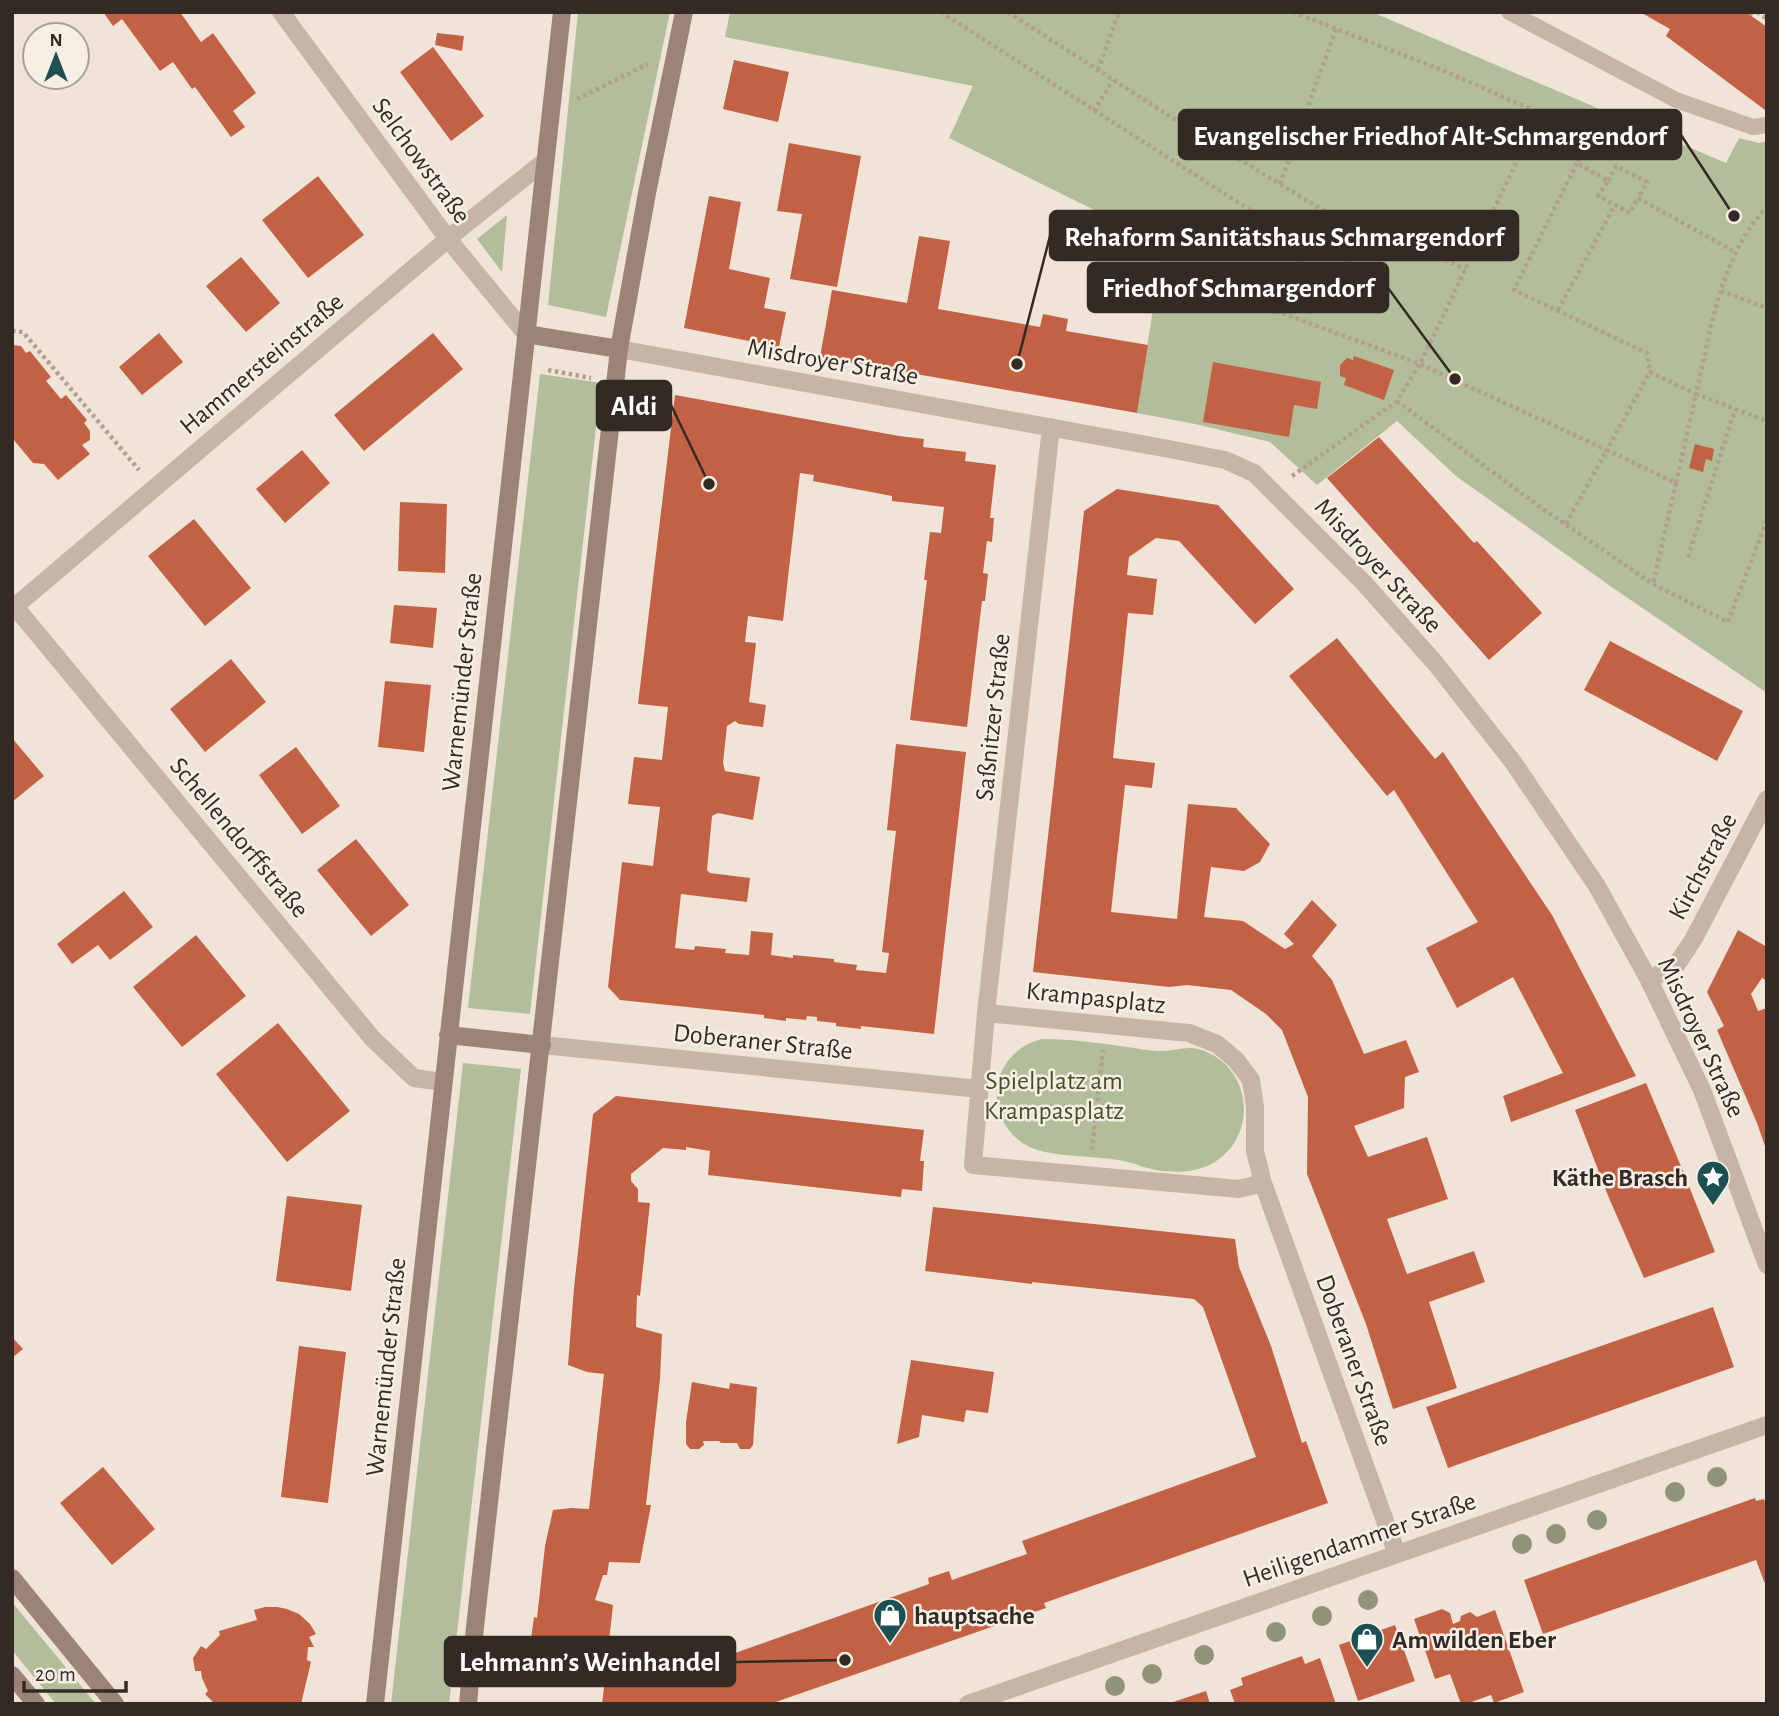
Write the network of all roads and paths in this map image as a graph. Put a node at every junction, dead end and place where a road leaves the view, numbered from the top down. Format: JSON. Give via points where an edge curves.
{"nodes":[{"id":1,"x":282,"y":12,"type":"edge"},
{"id":2,"x":562,"y":12,"type":"edge"},
{"id":3,"x":684,"y":12,"type":"edge"},
{"id":4,"x":941,"y":12,"type":"edge"},
{"id":5,"x":1008,"y":12,"type":"edge"},
{"id":6,"x":1119,"y":12,"type":"edge"},
{"id":7,"x":1293,"y":12,"type":"edge"},
{"id":8,"x":1509,"y":12,"type":"edge"},
{"id":9,"x":1753,"y":13,"type":"edge"},
{"id":10,"x":1767,"y":19,"type":"edge"},
{"id":11,"x":1336,"y":29,"type":"junction"},
{"id":12,"x":672,"y":68,"type":"junction"},
{"id":13,"x":1098,"y":70,"type":"junction"},
{"id":14,"x":1113,"y":80,"type":"junction"},
{"id":15,"x":553,"y":100,"type":"junction"},
{"id":16,"x":1094,"y":111,"type":"junction"},
{"id":17,"x":1541,"y":113,"type":"junction"},
{"id":18,"x":1767,"y":125,"type":"edge"},
{"id":19,"x":545,"y":161,"type":"junction"},
{"id":20,"x":1577,"y":163,"type":"junction"},
{"id":21,"x":1608,"y":181,"type":"junction"},
{"id":22,"x":1280,"y":184,"type":"junction"},
{"id":23,"x":1638,"y":198,"type":"junction"},
{"id":24,"x":1615,"y":205,"type":"junction"},
{"id":25,"x":1767,"y":207,"type":"edge"},
{"id":26,"x":1324,"y":211,"type":"junction"},
{"id":27,"x":1362,"y":227,"type":"junction"},
{"id":28,"x":448,"y":239,"type":"junction"},
{"id":29,"x":1306,"y":246,"type":"junction"},
{"id":30,"x":1734,"y":252,"type":"junction"},
{"id":31,"x":1349,"y":264,"type":"dead end"},
{"id":32,"x":1466,"y":270,"type":"junction"},
{"id":33,"x":1721,"y":291,"type":"junction"},
{"id":34,"x":1767,"y":307,"type":"edge"},
{"id":35,"x":1558,"y":310,"type":"junction"},
{"id":36,"x":12,"y":331,"type":"edge"},
{"id":37,"x":526,"y":334,"type":"junction"},
{"id":38,"x":619,"y":349,"type":"junction"},
{"id":39,"x":1420,"y":364,"type":"junction"},
{"id":40,"x":540,"y":369,"type":"dead end"},
{"id":41,"x":1650,"y":372,"type":"junction"},
{"id":42,"x":597,"y":379,"type":"dead end"},
{"id":43,"x":1696,"y":394,"type":"junction"},
{"id":44,"x":1396,"y":401,"type":"junction"},
{"id":45,"x":1734,"y":409,"type":"junction"},
{"id":46,"x":1767,"y":421,"type":"edge"},
{"id":47,"x":1051,"y":427,"type":"junction"},
{"id":48,"x":1607,"y":450,"type":"junction"},
{"id":49,"x":139,"y":470,"type":"dead end"},
{"id":50,"x":1292,"y":476,"type":"dead end"},
{"id":51,"x":1676,"y":483,"type":"junction"},
{"id":52,"x":1767,"y":520,"type":"edge"},
{"id":53,"x":1566,"y":524,"type":"junction"},
{"id":54,"x":1688,"y":557,"type":"dead end"},
{"id":55,"x":1653,"y":584,"type":"junction"},
{"id":56,"x":13,"y":606,"type":"edge"},
{"id":57,"x":1767,"y":799,"type":"edge"},
{"id":58,"x":1649,"y":980,"type":"junction"},
{"id":59,"x":986,"y":1013,"type":"junction"},
{"id":60,"x":448,"y":1035,"type":"junction"},
{"id":61,"x":1103,"y":1044,"type":"dead end"},
{"id":62,"x":542,"y":1045,"type":"junction"},
{"id":63,"x":443,"y":1082,"type":"junction"},
{"id":64,"x":980,"y":1089,"type":"junction"},
{"id":65,"x":1091,"y":1157,"type":"dead end"},
{"id":66,"x":1263,"y":1183,"type":"junction"},
{"id":67,"x":1767,"y":1265,"type":"edge"},
{"id":68,"x":1767,"y":1424,"type":"edge"},
{"id":69,"x":1397,"y":1554,"type":"junction"},
{"id":70,"x":12,"y":1578,"type":"edge"},
{"id":71,"x":12,"y":1675,"type":"edge"},
{"id":72,"x":36,"y":1704,"type":"edge"},
{"id":73,"x":115,"y":1704,"type":"edge"},
{"id":74,"x":375,"y":1704,"type":"edge"},
{"id":75,"x":468,"y":1704,"type":"edge"},
{"id":76,"x":968,"y":1704,"type":"edge"}],
"edges":[{"from":1,"to":28,"type":"street","name":"Selchowstraße"},
{"from":2,"to":15,"type":"street","name":"Warnemünder Straße"},
{"from":3,"to":12,"type":"street"},
{"from":4,"to":16,"type":"path"},
{"from":5,"to":13,"type":"path"},
{"from":6,"to":13,"type":"path"},
{"from":7,"to":11,"type":"path"},
{"from":8,"to":18,"type":"lane","via":[[1676,100],[1753,127]]},
{"from":9,"to":10,"type":"path"},
{"from":11,"to":17,"type":"path"},
{"from":11,"to":22,"type":"path"},
{"from":12,"to":15,"type":"path","via":[[650,64],[568,103]]},
{"from":12,"to":38,"type":"street"},
{"from":13,"to":14,"type":"path"},
{"from":14,"to":16,"type":"path"},
{"from":14,"to":22,"type":"path"},
{"from":15,"to":19,"type":"street","name":"Warnemünder Straße"},
{"from":16,"to":29,"type":"path"},
{"from":17,"to":20,"type":"path","via":[[1592,136]]},
{"from":17,"to":32,"type":"path"},
{"from":19,"to":28,"type":"street","name":"Hammersteinstraße"},
{"from":19,"to":37,"type":"street","name":"Warnemünder Straße"},
{"from":20,"to":21,"type":"path"},
{"from":20,"to":35,"type":"path","via":[[1514,290]]},
{"from":21,"to":23,"type":"path","via":[[1616,166],[1647,183]]},
{"from":21,"to":24,"type":"path","via":[[1598,197]]},
{"from":22,"to":26,"type":"path"},
{"from":23,"to":24,"type":"path","via":[[1630,213]]},
{"from":23,"to":30,"type":"path"},
{"from":24,"to":35,"type":"path"},
{"from":25,"to":30,"type":"path"},
{"from":26,"to":27,"type":"path"},
{"from":26,"to":29,"type":"path"},
{"from":27,"to":31,"type":"path"},
{"from":27,"to":32,"type":"path"},
{"from":28,"to":37,"type":"street","name":"Selchowstraße"},
{"from":28,"to":56,"type":"street","name":"Hammersteinstraße"},
{"from":29,"to":39,"type":"path","via":[[1271,309]]},
{"from":30,"to":33,"type":"path"},
{"from":32,"to":39,"type":"path"},
{"from":33,"to":34,"type":"path"},
{"from":33,"to":43,"type":"path"},
{"from":35,"to":41,"type":"path","via":[[1647,353]]},
{"from":36,"to":49,"type":"path","via":[[23,332]]},
{"from":37,"to":38,"type":"street"},
{"from":37,"to":60,"type":"street","name":"Warnemünder Straße"},
{"from":38,"to":47,"type":"street","name":"Misdroyer Straße"},
{"from":38,"to":62,"type":"street"},
{"from":39,"to":44,"type":"path"},
{"from":39,"to":48,"type":"path"},
{"from":40,"to":42,"type":"path"},
{"from":41,"to":43,"type":"path"},
{"from":41,"to":48,"type":"path"},
{"from":43,"to":45,"type":"path"},
{"from":43,"to":51,"type":"path"},
{"from":44,"to":50,"type":"path"},
{"from":44,"to":53,"type":"path"},
{"from":45,"to":46,"type":"path"},
{"from":45,"to":54,"type":"path"},
{"from":47,"to":58,"type":"street","name":"Misdroyer Straße","via":[[1226,460],[1254,473],[1364,583],[1436,664],[1513,762],[1597,886]]},
{"from":47,"to":59,"type":"street","name":"Saßnitzer Straße"},
{"from":48,"to":51,"type":"path"},
{"from":48,"to":53,"type":"path"},
{"from":51,"to":55,"type":"path"},
{"from":52,"to":55,"type":"path","via":[[1728,622]]},
{"from":53,"to":55,"type":"path"},
{"from":56,"to":63,"type":"street","name":"Schellendorffstraße","via":[[372,1038],[414,1078]]},
{"from":57,"to":58,"type":"street","name":"Kirchstraße","via":[[1693,940],[1677,964]]},
{"from":58,"to":67,"type":"street","name":"Misdroyer Straße","via":[[1702,1090]]},
{"from":59,"to":64,"type":"street"},
{"from":59,"to":66,"type":"street","name":"Krampasplatz","via":[[1189,1033],[1217,1044],[1251,1080],[1255,1151]]},
{"from":60,"to":62,"type":"street"},
{"from":60,"to":63,"type":"street","name":"Warnemünder Straße"},
{"from":61,"to":65,"type":"path"},
{"from":62,"to":64,"type":"street","name":"Doberaner Straße"},
{"from":62,"to":75,"type":"street"},
{"from":63,"to":74,"type":"street","name":"Warnemünder Straße"},
{"from":64,"to":66,"type":"street","via":[[973,1165],[1238,1189]]},
{"from":66,"to":69,"type":"street","name":"Doberaner Straße"},
{"from":68,"to":69,"type":"street","name":"Heiligendammer Straße"},
{"from":69,"to":76,"type":"street","name":"Heiligendammer Straße"},
{"from":70,"to":73,"type":"street"},
{"from":71,"to":72,"type":"street"}]}
